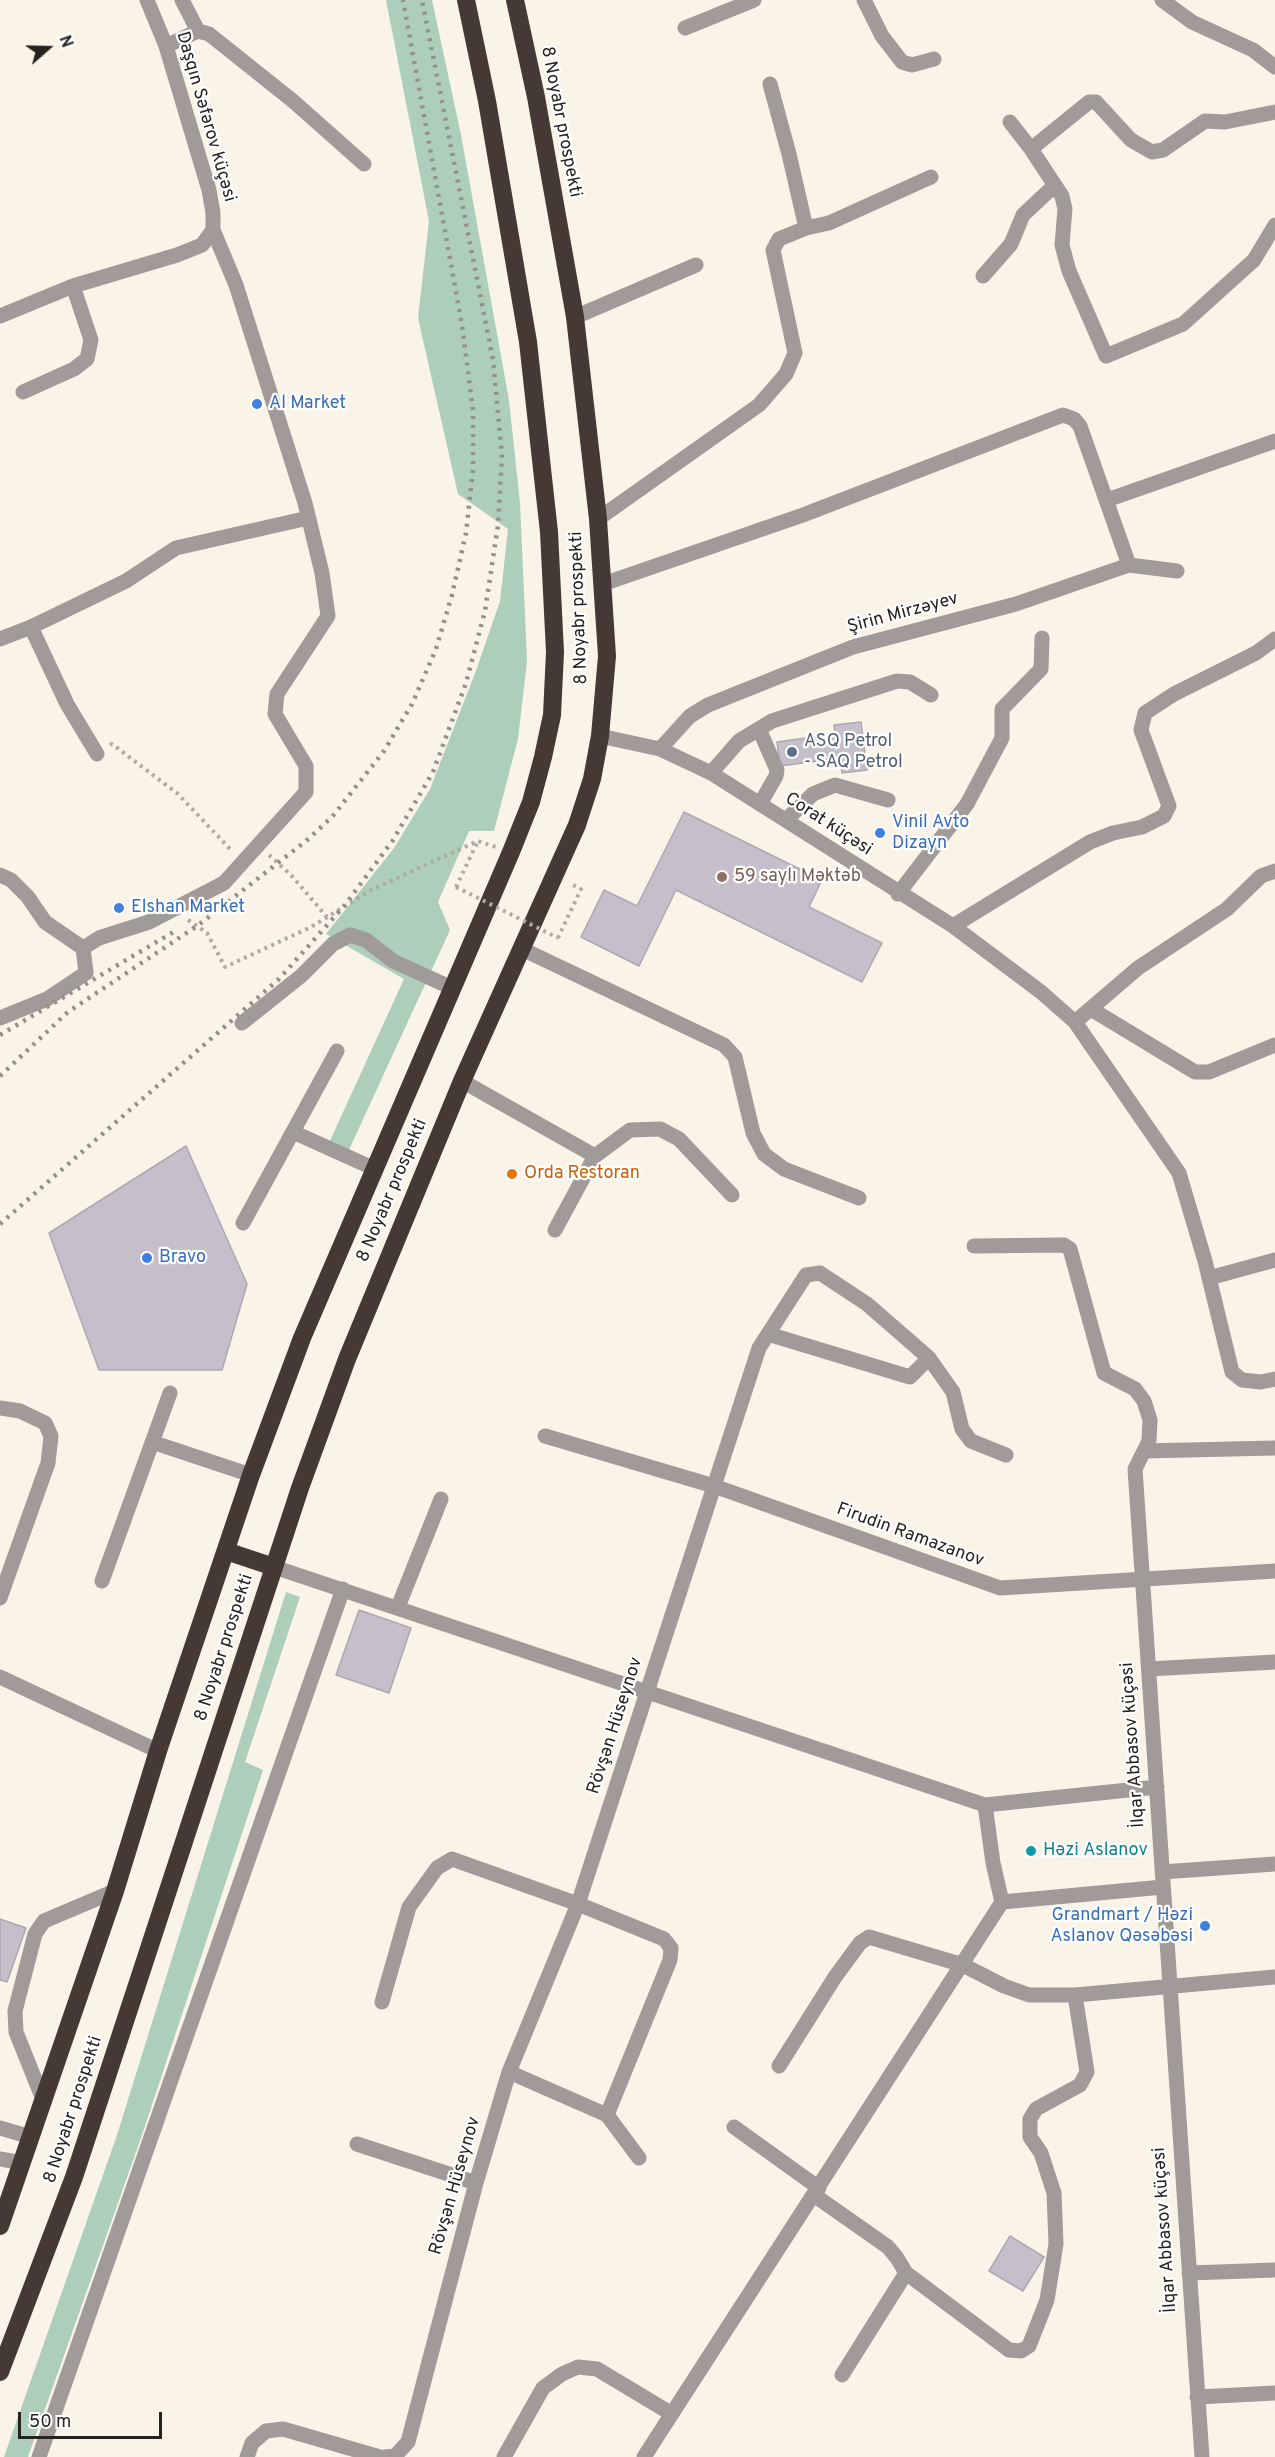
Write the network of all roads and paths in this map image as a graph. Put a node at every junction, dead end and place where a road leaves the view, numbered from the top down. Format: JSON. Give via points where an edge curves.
{"nodes":[{"id":1,"x":147,"y":0,"type":"edge"},
{"id":2,"x":182,"y":0,"type":"edge"},
{"id":3,"x":466,"y":0,"type":"edge"},
{"id":4,"x":515,"y":0,"type":"edge"},
{"id":5,"x":754,"y":0,"type":"edge"},
{"id":6,"x":864,"y":0,"type":"edge"},
{"id":7,"x":1162,"y":0,"type":"edge"},
{"id":8,"x":686,"y":28,"type":"dead end"},
{"id":9,"x":198,"y":31,"type":"junction"},
{"id":10,"x":166,"y":46,"type":"junction"},
{"id":11,"x":934,"y":59,"type":"dead end"},
{"id":12,"x":1275,"y":67,"type":"edge"},
{"id":13,"x":770,"y":84,"type":"dead end"},
{"id":14,"x":1275,"y":112,"type":"edge"},
{"id":15,"x":1010,"y":122,"type":"dead end"},
{"id":16,"x":1031,"y":149,"type":"junction"},
{"id":17,"x":364,"y":164,"type":"dead end"},
{"id":18,"x":931,"y":177,"type":"dead end"},
{"id":19,"x":1054,"y":185,"type":"junction"},
{"id":20,"x":1275,"y":225,"type":"edge"},
{"id":21,"x":806,"y":228,"type":"junction"},
{"id":22,"x":213,"y":230,"type":"junction"},
{"id":23,"x":696,"y":265,"type":"dead end"},
{"id":24,"x":983,"y":276,"type":"dead end"},
{"id":25,"x":73,"y":286,"type":"junction"},
{"id":26,"x":0,"y":316,"type":"edge"},
{"id":27,"x":575,"y":316,"type":"junction"},
{"id":28,"x":23,"y":392,"type":"dead end"},
{"id":29,"x":1275,"y":441,"type":"edge"},
{"id":30,"x":1107,"y":501,"type":"junction"},
{"id":31,"x":308,"y":518,"type":"junction"},
{"id":32,"x":598,"y":519,"type":"junction"},
{"id":33,"x":1129,"y":566,"type":"junction"},
{"id":34,"x":1177,"y":571,"type":"dead end"},
{"id":35,"x":603,"y":584,"type":"junction"},
{"id":36,"x":31,"y":627,"type":"junction"},
{"id":37,"x":1042,"y":638,"type":"dead end"},
{"id":38,"x":0,"y":639,"type":"edge"},
{"id":39,"x":1275,"y":639,"type":"edge"},
{"id":40,"x":931,"y":695,"type":"dead end"},
{"id":41,"x":759,"y":729,"type":"junction"},
{"id":42,"x":600,"y":736,"type":"junction"},
{"id":43,"x":660,"y":749,"type":"junction"},
{"id":44,"x":97,"y":754,"type":"joint"},
{"id":45,"x":711,"y":773,"type":"junction"},
{"id":46,"x":888,"y":800,"type":"dead end"},
{"id":47,"x":760,"y":804,"type":"junction"},
{"id":48,"x":786,"y":820,"type":"junction"},
{"id":49,"x":478,"y":841,"type":"junction"},
{"id":50,"x":259,"y":847,"type":"junction"},
{"id":51,"x":511,"y":852,"type":"junction"},
{"id":52,"x":1275,"y":871,"type":"edge"},
{"id":53,"x":0,"y":875,"type":"edge"},
{"id":54,"x":581,"y":889,"type":"dead end"},
{"id":55,"x":898,"y":894,"type":"junction"},
{"id":56,"x":180,"y":907,"type":"junction"},
{"id":57,"x":327,"y":917,"type":"junction"},
{"id":58,"x":953,"y":926,"type":"junction"},
{"id":59,"x":83,"y":948,"type":"junction"},
{"id":60,"x":522,"y":949,"type":"junction"},
{"id":61,"x":452,"y":988,"type":"junction"},
{"id":62,"x":1091,"y":1009,"type":"junction"},
{"id":63,"x":0,"y":1018,"type":"edge"},
{"id":64,"x":1075,"y":1022,"type":"junction"},
{"id":65,"x":242,"y":1023,"type":"dead end"},
{"id":66,"x":1275,"y":1045,"type":"edge"},
{"id":67,"x":337,"y":1051,"type":"dead end"},
{"id":68,"x":462,"y":1081,"type":"junction"},
{"id":69,"x":293,"y":1132,"type":"junction"},
{"id":70,"x":595,"y":1156,"type":"junction"},
{"id":71,"x":375,"y":1169,"type":"junction"},
{"id":72,"x":732,"y":1195,"type":"dead end"},
{"id":73,"x":860,"y":1198,"type":"dead end"},
{"id":74,"x":243,"y":1223,"type":"dead end"},
{"id":75,"x":555,"y":1230,"type":"dead end"},
{"id":76,"x":974,"y":1246,"type":"dead end"},
{"id":77,"x":1275,"y":1260,"type":"edge"},
{"id":78,"x":1209,"y":1278,"type":"junction"},
{"id":79,"x":768,"y":1334,"type":"junction"},
{"id":80,"x":929,"y":1358,"type":"junction"},
{"id":81,"x":1275,"y":1378,"type":"edge"},
{"id":82,"x":170,"y":1393,"type":"dead end"},
{"id":83,"x":0,"y":1408,"type":"edge"},
{"id":84,"x":545,"y":1436,"type":"dead end"},
{"id":85,"x":152,"y":1442,"type":"junction"},
{"id":86,"x":1275,"y":1448,"type":"edge"},
{"id":87,"x":1144,"y":1451,"type":"junction"},
{"id":88,"x":1006,"y":1455,"type":"dead end"},
{"id":89,"x":251,"y":1475,"type":"junction"},
{"id":90,"x":714,"y":1486,"type":"junction"},
{"id":91,"x":441,"y":1499,"type":"dead end"},
{"id":92,"x":226,"y":1551,"type":"junction"},
{"id":93,"x":274,"y":1567,"type":"junction"},
{"id":94,"x":1275,"y":1571,"type":"edge"},
{"id":95,"x":1142,"y":1579,"type":"junction"},
{"id":96,"x":102,"y":1581,"type":"dead end"},
{"id":97,"x":344,"y":1589,"type":"junction"},
{"id":98,"x":0,"y":1598,"type":"edge"},
{"id":99,"x":398,"y":1607,"type":"junction"},
{"id":100,"x":1275,"y":1662,"type":"edge"},
{"id":101,"x":1149,"y":1669,"type":"junction"},
{"id":102,"x":0,"y":1677,"type":"edge"},
{"id":103,"x":648,"y":1691,"type":"junction"},
{"id":104,"x":158,"y":1751,"type":"junction"},
{"id":105,"x":1157,"y":1787,"type":"junction"},
{"id":106,"x":985,"y":1805,"type":"junction"},
{"id":107,"x":1275,"y":1864,"type":"edge"},
{"id":108,"x":1163,"y":1879,"type":"junction"},
{"id":109,"x":115,"y":1891,"type":"junction"},
{"id":110,"x":1002,"y":1902,"type":"junction"},
{"id":111,"x":578,"y":1904,"type":"junction"},
{"id":112,"x":963,"y":1965,"type":"junction"},
{"id":113,"x":1275,"y":1977,"type":"edge"},
{"id":114,"x":1170,"y":1987,"type":"junction"},
{"id":115,"x":1075,"y":1995,"type":"junction"},
{"id":116,"x":381,"y":2002,"type":"dead end"},
{"id":117,"x":779,"y":2066,"type":"dead end"},
{"id":118,"x":509,"y":2072,"type":"junction"},
{"id":119,"x":44,"y":2102,"type":"junction"},
{"id":120,"x":607,"y":2115,"type":"junction"},
{"id":121,"x":734,"y":2127,"type":"dead end"},
{"id":122,"x":0,"y":2128,"type":"edge"},
{"id":123,"x":31,"y":2138,"type":"junction"},
{"id":124,"x":357,"y":2144,"type":"dead end"},
{"id":125,"x":0,"y":2158,"type":"edge"},
{"id":126,"x":639,"y":2158,"type":"dead end"},
{"id":127,"x":22,"y":2163,"type":"junction"},
{"id":128,"x":476,"y":2183,"type":"junction"},
{"id":129,"x":817,"y":2191,"type":"junction"},
{"id":130,"x":0,"y":2226,"type":"edge"},
{"id":131,"x":1275,"y":2270,"type":"edge"},
{"id":132,"x":906,"y":2273,"type":"junction"},
{"id":133,"x":1189,"y":2273,"type":"junction"},
{"id":134,"x":0,"y":2372,"type":"edge"},
{"id":135,"x":842,"y":2375,"type":"dead end"},
{"id":136,"x":1275,"y":2393,"type":"edge"},
{"id":137,"x":1197,"y":2397,"type":"junction"},
{"id":138,"x":672,"y":2414,"type":"junction"},
{"id":139,"x":39,"y":2457,"type":"edge"},
{"id":140,"x":247,"y":2457,"type":"edge"},
{"id":141,"x":380,"y":2457,"type":"edge"},
{"id":142,"x":385,"y":2457,"type":"edge"},
{"id":143,"x":504,"y":2457,"type":"edge"},
{"id":144,"x":645,"y":2457,"type":"edge"},
{"id":145,"x":1202,"y":2457,"type":"edge"}],
"edges":[{"from":1,"to":10,"type":"street","name":"Daşqın Səfərov küçəsi"},
{"from":2,"to":9,"type":"street"},
{"from":3,"to":51,"type":"highway","name":"8 Noyabr prospekti","via":[[528,342],[553,592],[552,715],[531,802]]},
{"from":4,"to":27,"type":"highway","name":"8 Noyabr prospekti"},
{"from":5,"to":8,"type":"street"},
{"from":6,"to":11,"type":"street","via":[[882,36],[902,62],[912,65]]},
{"from":7,"to":12,"type":"street","via":[[1192,22],[1253,50]]},
{"from":9,"to":10,"type":"street"},
{"from":9,"to":17,"type":"street","via":[[209,34],[293,101]]},
{"from":10,"to":22,"type":"street","name":"Daşqın Səfərov küçəsi","via":[[209,190]]},
{"from":13,"to":21,"type":"street"},
{"from":14,"to":16,"type":"street","via":[[1224,122],[1205,121],[1163,150],[1152,152],[1131,140],[1096,102],[1089,102]]},
{"from":15,"to":16,"type":"street"},
{"from":16,"to":19,"type":"street"},
{"from":18,"to":21,"type":"street","via":[[829,223]]},
{"from":19,"to":20,"type":"street","via":[[1065,209],[1062,245],[1069,271],[1106,356],[1183,324],[1254,260]]},
{"from":19,"to":24,"type":"street","via":[[1023,215],[1011,244]]},
{"from":21,"to":32,"type":"street","via":[[778,239],[773,250],[795,353],[786,375],[759,405]]},
{"from":22,"to":25,"type":"street","name":"Daşqın Səfərov küçəsi","via":[[201,245],[177,255]]},
{"from":22,"to":31,"type":"street","via":[[236,285]]},
{"from":23,"to":27,"type":"street"},
{"from":25,"to":26,"type":"street","name":"Daşqın Səfərov küçəsi"},
{"from":25,"to":28,"type":"street","via":[[92,340],[87,359]]},
{"from":27,"to":32,"type":"highway","name":"8 Noyabr prospekti"},
{"from":29,"to":30,"type":"street"},
{"from":30,"to":33,"type":"street"},
{"from":30,"to":35,"type":"street","via":[[1080,426],[1063,415],[803,515]]},
{"from":31,"to":36,"type":"street","via":[[176,548],[126,580]]},
{"from":31,"to":50,"type":"street","via":[[328,616],[276,694],[276,714],[306,766],[306,792]]},
{"from":32,"to":35,"type":"highway","name":"8 Noyabr prospekti"},
{"from":33,"to":34,"type":"street","name":"Şirin Mirzəyev"},
{"from":33,"to":43,"type":"street","name":"Şirin Mirzəyev","via":[[1016,604],[843,651],[708,705],[690,716]]},
{"from":35,"to":42,"type":"highway","name":"8 Noyabr prospekti","via":[[607,656]]},
{"from":36,"to":38,"type":"street"},
{"from":36,"to":44,"type":"street","via":[[67,704]]},
{"from":37,"to":55,"type":"street","via":[[1041,669],[1002,709],[1002,738],[967,804]]},
{"from":39,"to":58,"type":"street","via":[[1145,713],[1141,730],[1169,806],[1164,816],[1142,827],[1090,842]]},
{"from":40,"to":41,"type":"street","via":[[910,682],[897,681],[772,721]]},
{"from":41,"to":45,"type":"street","via":[[739,741]]},
{"from":41,"to":47,"type":"street","via":[[777,770]]},
{"from":42,"to":43,"type":"street","name":"Corat küçəsi"},
{"from":42,"to":60,"type":"highway","name":"8 Noyabr prospekti","via":[[592,779],[577,825]]},
{"from":43,"to":45,"type":"street","name":"Corat küçəsi"},
{"from":44,"to":50,"type":"path","via":[[112,744],[178,794],[231,851]]},
{"from":45,"to":47,"type":"street","name":"Corat küçəsi"},
{"from":46,"to":48,"type":"street","via":[[835,785],[813,794]]},
{"from":47,"to":48,"type":"street","name":"Corat küçəsi"},
{"from":48,"to":55,"type":"street","name":"Corat küçəsi"},
{"from":49,"to":51,"type":"path"},
{"from":49,"to":54,"type":"path","bridge":true,"via":[[456,887],[558,939]]},
{"from":49,"to":57,"type":"path","via":[[371,890]]},
{"from":50,"to":56,"type":"street","via":[[224,883]]},
{"from":50,"to":57,"type":"path","via":[[291,875]]},
{"from":51,"to":61,"type":"highway","name":"8 Noyabr prospekti"},
{"from":52,"to":62,"type":"street","via":[[1261,876],[1227,909],[1138,968]]},
{"from":53,"to":59,"type":"street","via":[[28,897],[45,922]]},
{"from":55,"to":58,"type":"street","name":"Corat küçəsi"},
{"from":56,"to":57,"type":"path","via":[[189,922],[207,933],[225,967]]},
{"from":56,"to":59,"type":"street"},
{"from":58,"to":64,"type":"street","name":"Corat küçəsi"},
{"from":59,"to":63,"type":"street","via":[[86,973],[47,999]]},
{"from":60,"to":68,"type":"highway","name":"8 Noyabr prospekti"},
{"from":60,"to":73,"type":"street","via":[[724,1045],[735,1057],[753,1133],[764,1154],[784,1169]]},
{"from":61,"to":65,"type":"street","via":[[393,961],[366,940],[350,935],[333,944],[301,976]]},
{"from":61,"to":71,"type":"highway","name":"8 Noyabr prospekti"},
{"from":62,"to":64,"type":"street"},
{"from":62,"to":66,"type":"street","via":[[1195,1072],[1209,1072]]},
{"from":64,"to":78,"type":"street","name":"Corat küçəsi","via":[[1179,1173]]},
{"from":67,"to":69,"type":"street"},
{"from":68,"to":70,"type":"street"},
{"from":68,"to":93,"type":"highway","name":"8 Noyabr prospekti","via":[[346,1359]]},
{"from":69,"to":71,"type":"street"},
{"from":69,"to":74,"type":"street"},
{"from":70,"to":72,"type":"street","via":[[630,1130],[660,1129],[679,1139]]},
{"from":70,"to":75,"type":"street"},
{"from":71,"to":89,"type":"highway","name":"8 Noyabr prospekti","via":[[302,1338]]},
{"from":76,"to":87,"type":"street","name":"İlqar Abbasov küçəsi","via":[[1064,1245],[1070,1250],[1104,1373],[1135,1389],[1144,1401],[1150,1420],[1149,1441]]},
{"from":77,"to":78,"type":"street"},
{"from":78,"to":81,"type":"street","name":"Corat küçəsi","via":[[1232,1372],[1242,1380],[1261,1382]]},
{"from":79,"to":80,"type":"street","via":[[910,1377]]},
{"from":79,"to":80,"type":"street","name":"Rövşən Hüseynov","via":[[806,1275],[820,1274],[867,1304]]},
{"from":79,"to":90,"type":"street","name":"Rövşən Hüseynov","via":[[759,1348]]},
{"from":80,"to":88,"type":"street","name":"Rövşən Hüseynov","via":[[953,1392],[962,1429],[971,1441]]},
{"from":82,"to":85,"type":"street"},
{"from":83,"to":98,"type":"street","via":[[20,1411],[45,1423],[51,1436],[48,1464]]},
{"from":84,"to":90,"type":"street","name":"Firudin Ramazanov"},
{"from":85,"to":89,"type":"street"},
{"from":85,"to":96,"type":"street"},
{"from":86,"to":87,"type":"street"},
{"from":87,"to":95,"type":"street","name":"İlqar Abbasov küçəsi","via":[[1135,1469]]},
{"from":89,"to":92,"type":"highway","name":"8 Noyabr prospekti"},
{"from":90,"to":95,"type":"street","name":"Firudin Ramazanov","via":[[1000,1588]]},
{"from":90,"to":103,"type":"street","name":"Rövşən Hüseynov"},
{"from":91,"to":99,"type":"street"},
{"from":92,"to":93,"type":"highway"},
{"from":92,"to":104,"type":"highway","name":"8 Noyabr prospekti"},
{"from":93,"to":97,"type":"street"},
{"from":93,"to":134,"type":"highway","name":"8 Noyabr prospekti","via":[[74,2177]]},
{"from":94,"to":95,"type":"street","name":"Firudin Ramazanov"},
{"from":95,"to":101,"type":"street","name":"İlqar Abbasov küçəsi"},
{"from":97,"to":99,"type":"street"},
{"from":97,"to":139,"type":"street"},
{"from":99,"to":103,"type":"street"},
{"from":100,"to":101,"type":"street"},
{"from":101,"to":105,"type":"street","name":"İlqar Abbasov küçəsi"},
{"from":102,"to":104,"type":"street"},
{"from":103,"to":106,"type":"street"},
{"from":103,"to":111,"type":"street","name":"Rövşən Hüseynov"},
{"from":104,"to":109,"type":"highway","name":"8 Noyabr prospekti"},
{"from":105,"to":106,"type":"street"},
{"from":105,"to":108,"type":"street","name":"İlqar Abbasov küçəsi"},
{"from":106,"to":110,"type":"street"},
{"from":107,"to":108,"type":"street"},
{"from":108,"to":110,"type":"street"},
{"from":108,"to":114,"type":"street","name":"İlqar Abbasov küçəsi"},
{"from":109,"to":119,"type":"highway","name":"8 Noyabr prospekti"},
{"from":109,"to":119,"type":"street","via":[[44,1921],[35,1934],[15,2011],[16,2032]]},
{"from":110,"to":112,"type":"street"},
{"from":111,"to":116,"type":"street","via":[[452,1859],[437,1868],[409,1907]]},
{"from":111,"to":118,"type":"street","name":"Rövşən Hüseynov"},
{"from":111,"to":120,"type":"street","via":[[664,1938],[671,1948],[670,1960]]},
{"from":112,"to":115,"type":"street","via":[[1029,1995]]},
{"from":112,"to":117,"type":"street","via":[[869,1937],[835,1977]]},
{"from":112,"to":129,"type":"street"},
{"from":113,"to":114,"type":"street"},
{"from":114,"to":115,"type":"street"},
{"from":114,"to":133,"type":"street","name":"İlqar Abbasov küçəsi"},
{"from":115,"to":132,"type":"street","via":[[1088,2072],[1080,2085],[1036,2109],[1030,2119],[1030,2137],[1041,2153],[1054,2193],[1056,2244],[1047,2300],[1029,2346],[1009,2350]]},
{"from":118,"to":120,"type":"street"},
{"from":118,"to":128,"type":"street","name":"Rövşən Hüseynov"},
{"from":119,"to":123,"type":"highway","name":"8 Noyabr prospekti"},
{"from":120,"to":126,"type":"street"},
{"from":121,"to":129,"type":"street"},
{"from":122,"to":123,"type":"street"},
{"from":123,"to":127,"type":"highway","name":"8 Noyabr prospekti"},
{"from":124,"to":128,"type":"street"},
{"from":125,"to":127,"type":"street"},
{"from":127,"to":130,"type":"highway","name":"8 Noyabr prospekti"},
{"from":128,"to":142,"type":"street","name":"Rövşən Hüseynov","via":[[408,2442],[395,2456]]},
{"from":129,"to":132,"type":"street","via":[[888,2247]]},
{"from":129,"to":138,"type":"street"},
{"from":131,"to":133,"type":"street"},
{"from":132,"to":135,"type":"street"},
{"from":133,"to":137,"type":"street","name":"İlqar Abbasov küçəsi"},
{"from":136,"to":137,"type":"street"},
{"from":137,"to":145,"type":"street","name":"İlqar Abbasov küçəsi"},
{"from":138,"to":143,"type":"street","via":[[597,2369],[578,2367],[543,2388]]},
{"from":138,"to":144,"type":"street"},
{"from":140,"to":141,"type":"street","via":[[252,2444],[266,2431],[283,2428]]}]}
